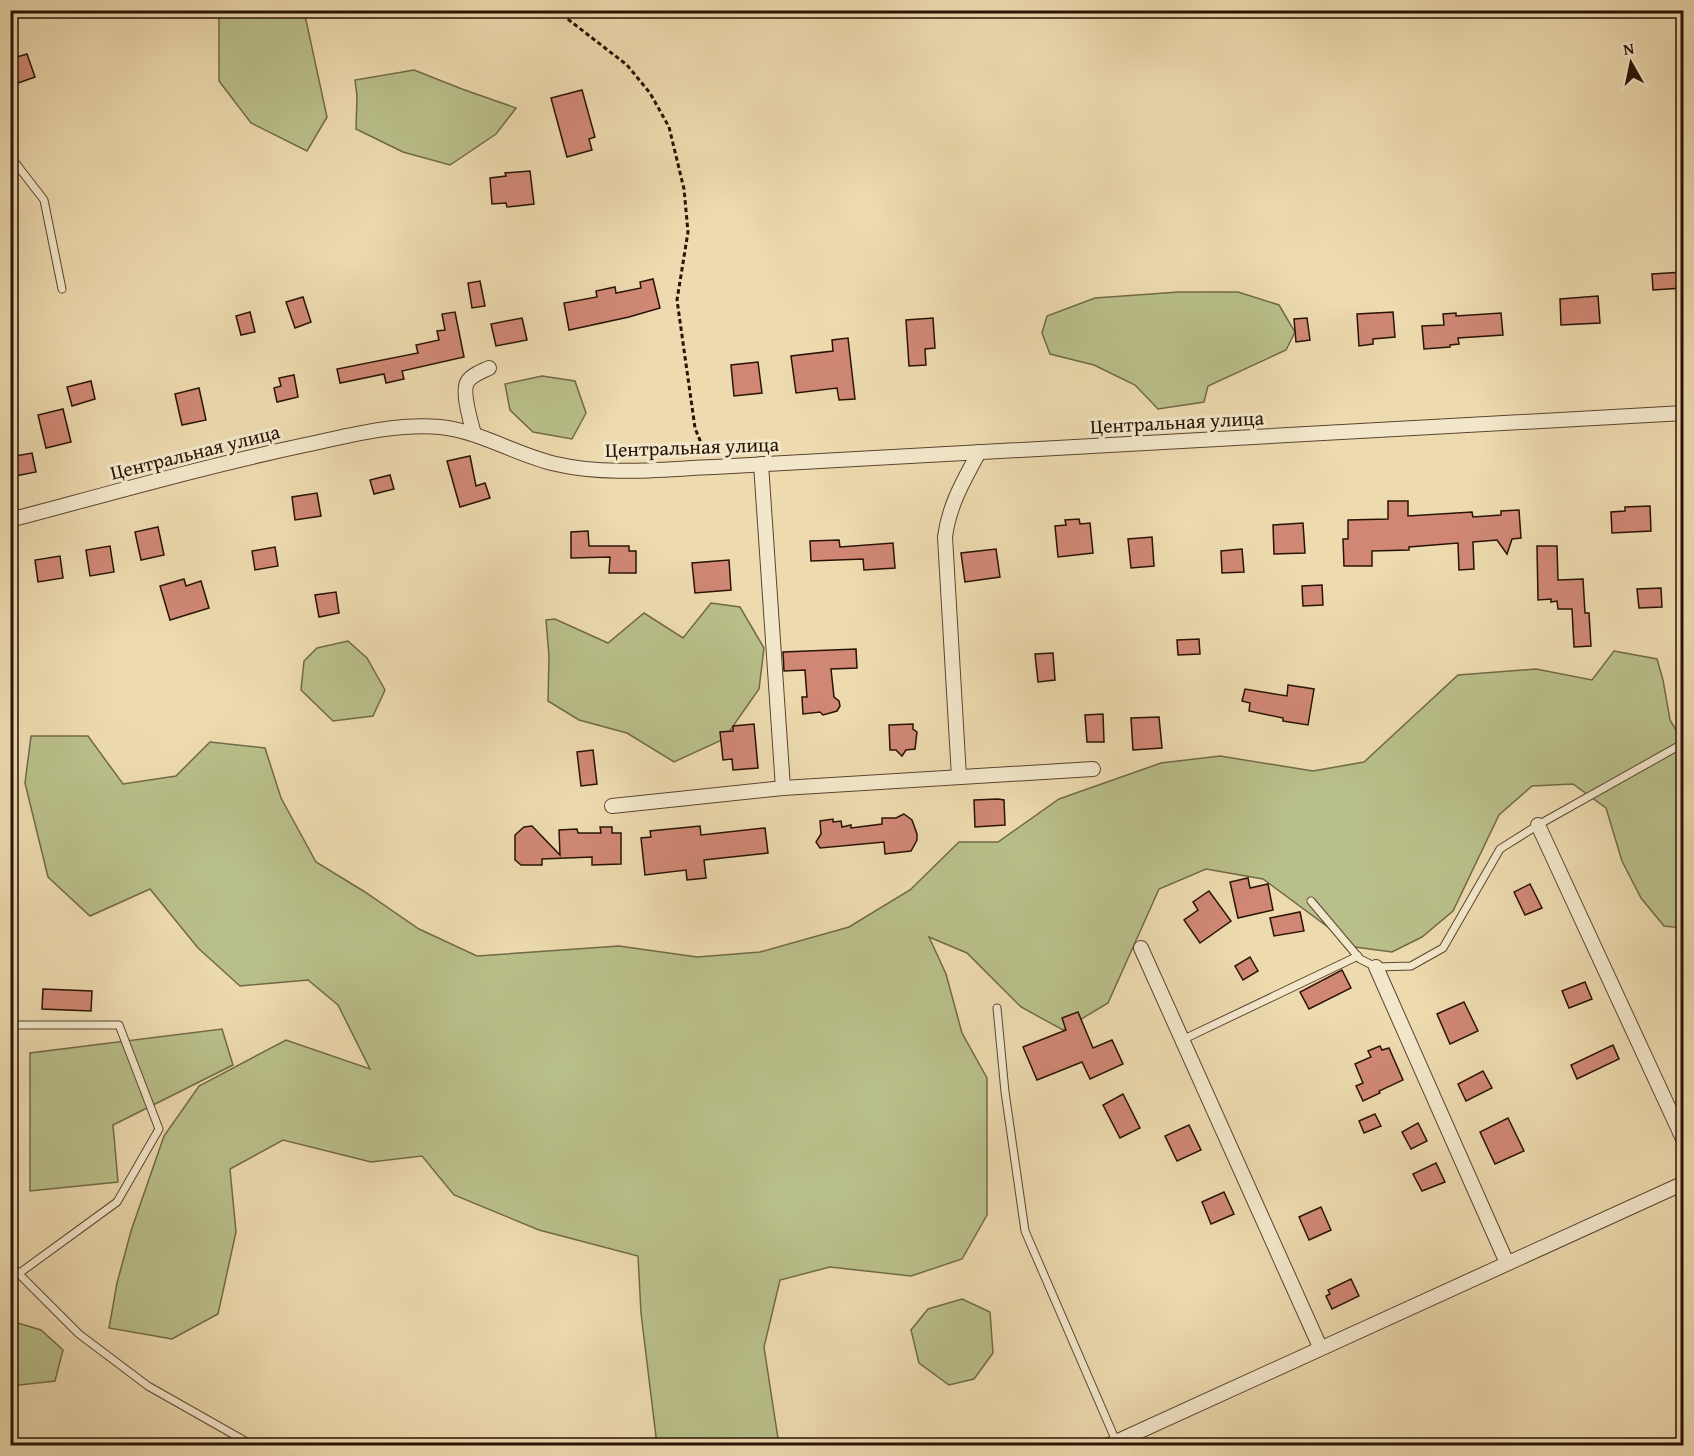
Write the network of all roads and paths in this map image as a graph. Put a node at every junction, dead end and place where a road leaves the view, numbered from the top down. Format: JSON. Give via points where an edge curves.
{"nodes":[{"id":1,"x":556,"y":10,"type":"edge"},
{"id":2,"x":10,"y":156,"type":"edge"},
{"id":3,"x":62,"y":289,"type":"dead end"},
{"id":4,"x":489,"y":368,"type":"dead end"},
{"id":5,"x":1683,"y":414,"type":"edge"},
{"id":6,"x":474,"y":434,"type":"junction"},
{"id":7,"x":979,"y":453,"type":"junction"},
{"id":8,"x":761,"y":464,"type":"junction"},
{"id":9,"x":714,"y":467,"type":"junction"},
{"id":10,"x":10,"y":520,"type":"edge"},
{"id":11,"x":1683,"y":743,"type":"edge"},
{"id":12,"x":1093,"y":769,"type":"dead end"},
{"id":13,"x":959,"y":777,"type":"junction"},
{"id":14,"x":783,"y":788,"type":"junction"},
{"id":15,"x":612,"y":806,"type":"dead end"},
{"id":16,"x":1538,"y":825,"type":"junction"},
{"id":17,"x":1311,"y":901,"type":"dead end"},
{"id":18,"x":1141,"y":948,"type":"dead end"},
{"id":19,"x":1358,"y":956,"type":"junction"},
{"id":20,"x":1376,"y":967,"type":"junction"},
{"id":21,"x":997,"y":1008,"type":"dead end"},
{"id":22,"x":10,"y":1025,"type":"edge"},
{"id":23,"x":1182,"y":1040,"type":"junction"},
{"id":24,"x":1683,"y":1141,"type":"edge"},
{"id":25,"x":1683,"y":1183,"type":"edge"},
{"id":26,"x":10,"y":1263,"type":"edge"},
{"id":27,"x":1507,"y":1263,"type":"junction"},
{"id":28,"x":18,"y":1273,"type":"junction"},
{"id":29,"x":10,"y":1280,"type":"edge"},
{"id":30,"x":1320,"y":1347,"type":"junction"},
{"id":31,"x":1112,"y":1443,"type":"edge"},
{"id":32,"x":254,"y":1446,"type":"edge"}],
"edges":[{"from":1,"to":9,"type":"path","via":[[627,65],[650,93],[669,127],[684,189],[688,232],[677,300],[695,428]]},
{"from":2,"to":3,"type":"lane","via":[[44,200]]},
{"from":4,"to":6,"type":"street","via":[[466,385]]},
{"from":5,"to":7,"type":"street","name":"Центральная улица"},
{"from":6,"to":9,"type":"street","name":"Центральная улица","via":[[555,464],[601,471]]},
{"from":6,"to":10,"type":"street","name":"Центральная улица","via":[[440,427],[407,427],[349,436],[229,461]]},
{"from":7,"to":8,"type":"street","name":"Центральная улица"},
{"from":7,"to":13,"type":"street","via":[[956,495],[945,537]]},
{"from":8,"to":9,"type":"street","name":"Центральная улица"},
{"from":8,"to":14,"type":"street"},
{"from":11,"to":16,"type":"lane"},
{"from":12,"to":13,"type":"street"},
{"from":13,"to":14,"type":"street"},
{"from":14,"to":15,"type":"street"},
{"from":16,"to":20,"type":"lane","via":[[1500,849],[1443,948],[1411,966]]},
{"from":16,"to":24,"type":"street"},
{"from":17,"to":19,"type":"lane"},
{"from":18,"to":23,"type":"street"},
{"from":19,"to":20,"type":"lane"},
{"from":19,"to":23,"type":"lane"},
{"from":20,"to":27,"type":"street"},
{"from":21,"to":31,"type":"lane","via":[[1025,1231]]},
{"from":22,"to":28,"type":"lane","via":[[119,1025],[159,1129],[117,1202]]},
{"from":23,"to":30,"type":"street"},
{"from":25,"to":27,"type":"street"},
{"from":26,"to":28,"type":"lane"},
{"from":27,"to":30,"type":"street"},
{"from":28,"to":29,"type":"lane"},
{"from":28,"to":32,"type":"lane","via":[[79,1334],[148,1386]]},
{"from":30,"to":31,"type":"street"}]}
